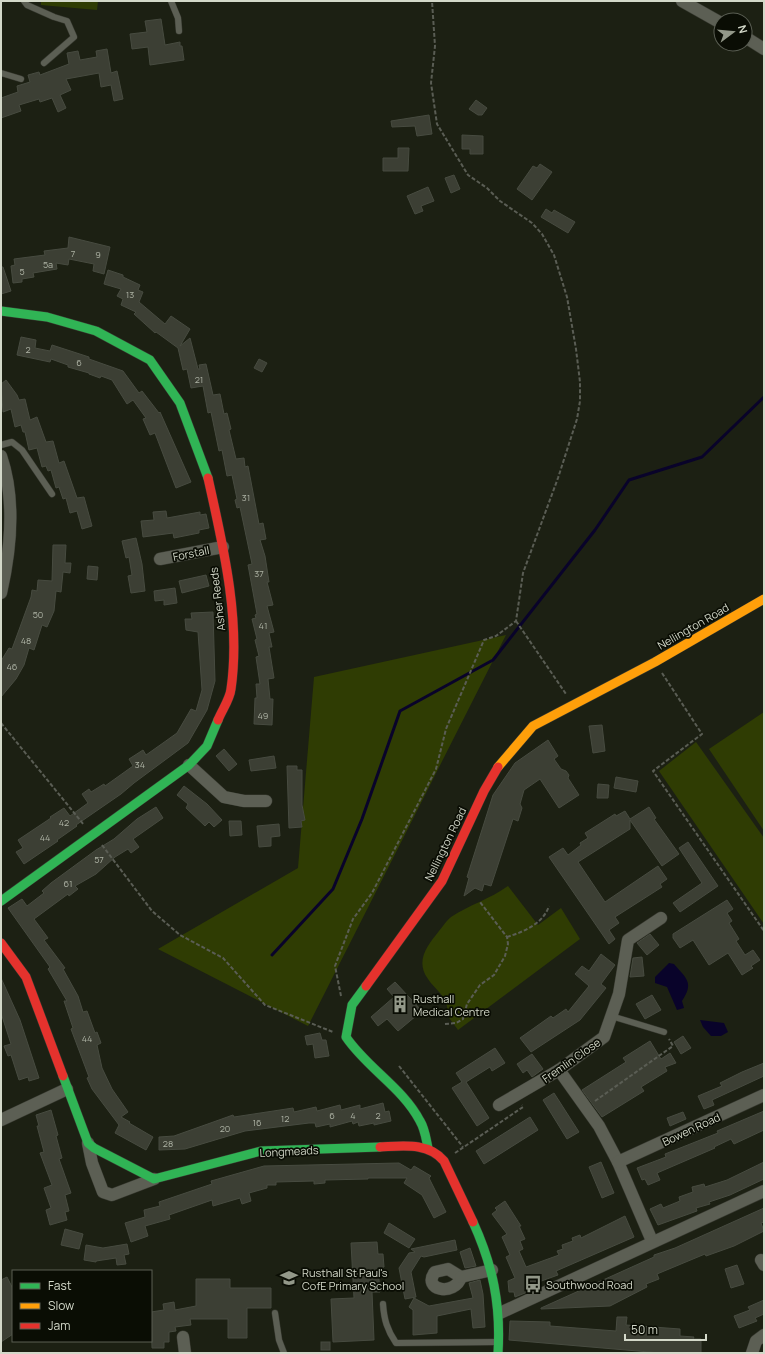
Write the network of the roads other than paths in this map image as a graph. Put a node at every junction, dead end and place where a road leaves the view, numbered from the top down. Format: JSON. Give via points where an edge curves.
{"nodes":[{"id":1,"x":24,"y":1,"type":"edge"},
{"id":2,"x":171,"y":1,"type":"edge"},
{"id":3,"x":682,"y":1,"type":"edge"},
{"id":4,"x":713,"y":18,"type":"edge"},
{"id":5,"x":179,"y":31,"type":"dead end"},
{"id":6,"x":753,"y":42,"type":"edge"},
{"id":7,"x":764,"y":49,"type":"edge"},
{"id":8,"x":44,"y":63,"type":"dead end"},
{"id":9,"x":1,"y":73,"type":"edge"},
{"id":10,"x":21,"y":79,"type":"dead end"},
{"id":11,"x":1,"y":311,"type":"edge"},
{"id":12,"x":1,"y":445,"type":"edge"},
{"id":13,"x":2,"y":463,"type":"edge"},
{"id":14,"x":52,"y":494,"type":"dead end"},
{"id":15,"x":223,"y":547,"type":"junction"},
{"id":16,"x":160,"y":559,"type":"dead end"},
{"id":17,"x":1,"y":593,"type":"edge"},
{"id":18,"x":764,"y":599,"type":"edge"},
{"id":19,"x":188,"y":765,"type":"junction"},
{"id":20,"x":266,"y":801,"type":"dead end"},
{"id":21,"x":1,"y":901,"type":"edge"},
{"id":22,"x":662,"y":918,"type":"dead end"},
{"id":23,"x":1,"y":943,"type":"edge"},
{"id":24,"x":612,"y":1016,"type":"junction"},
{"id":25,"x":664,"y":1032,"type":"road end"},
{"id":26,"x":559,"y":1070,"type":"junction"},
{"id":27,"x":67,"y":1089,"type":"junction"},
{"id":28,"x":764,"y":1095,"type":"edge"},
{"id":29,"x":499,"y":1105,"type":"dead end"},
{"id":30,"x":1,"y":1120,"type":"edge"},
{"id":31,"x":88,"y":1143,"type":"junction"},
{"id":32,"x":428,"y":1148,"type":"junction"},
{"id":33,"x":618,"y":1162,"type":"junction"},
{"id":34,"x":154,"y":1179,"type":"junction"},
{"id":35,"x":764,"y":1191,"type":"edge"},
{"id":36,"x":652,"y":1241,"type":"junction"},
{"id":37,"x":492,"y":1270,"type":"junction"},
{"id":38,"x":461,"y":1277,"type":"dead end"},
{"id":39,"x":383,"y":1304,"type":"dead end"},
{"id":40,"x":275,"y":1313,"type":"dead end"},
{"id":41,"x":500,"y":1313,"type":"junction"},
{"id":42,"x":764,"y":1335,"type":"edge"},
{"id":43,"x":183,"y":1337,"type":"dead end"},
{"id":44,"x":499,"y":1342,"type":"junction"},
{"id":45,"x":185,"y":1353,"type":"edge"},
{"id":46,"x":284,"y":1353,"type":"edge"},
{"id":47,"x":498,"y":1353,"type":"edge"},
{"id":48,"x":752,"y":1353,"type":"edge"}],
"edges":[{"from":1,"to":8,"type":"lane","via":[[27,5],[67,21],[74,36]]},
{"from":2,"to":5,"type":"lane","via":[[178,18]]},
{"from":3,"to":4,"type":"street"},
{"from":6,"to":7,"type":"street"},
{"from":9,"to":10,"type":"lane"},
{"from":11,"to":15,"type":"street","name":"Asher Reeds","via":[[47,317],[96,331],[150,360],[180,403],[202,458]]},
{"from":12,"to":14,"type":"lane","via":[[12,442],[22,450]]},
{"from":13,"to":17,"type":"street","via":[[11,514],[9,558]]},
{"from":15,"to":16,"type":"street","name":"Forstall"},
{"from":15,"to":19,"type":"street","name":"Asher Reeds","via":[[234,631],[231,690],[207,746]]},
{"from":18,"to":32,"type":"street","name":"Nellington Road","via":[[655,662],[533,726],[501,763],[484,791],[442,881],[352,1005],[346,1037],[354,1051],[408,1104],[420,1120]]},
{"from":19,"to":20,"type":"street","via":[[224,797],[244,801]]},
{"from":19,"to":21,"type":"street","name":"Asher Reeds"},
{"from":22,"to":24,"type":"street","name":"Fremlin Close","via":[[628,940],[619,994]]},
{"from":23,"to":27,"type":"street","name":"Longmeads","via":[[26,977]]},
{"from":24,"to":25,"type":"lane"},
{"from":24,"to":26,"type":"street","name":"Fremlin Close","via":[[604,1037]]},
{"from":26,"to":29,"type":"street","name":"Fremlin Close"},
{"from":26,"to":33,"type":"street","via":[[599,1126]]},
{"from":27,"to":30,"type":"street"},
{"from":27,"to":31,"type":"street","name":"Longmeads"},
{"from":28,"to":33,"type":"street","name":"Bowen Road"},
{"from":31,"to":34,"type":"street"},
{"from":31,"to":34,"type":"street","name":"Longmeads","via":[[92,1163],[103,1192],[112,1195]]},
{"from":32,"to":34,"type":"street","name":"Longmeads","via":[[411,1146],[261,1151]]},
{"from":32,"to":37,"type":"street","via":[[437,1152],[444,1160],[482,1241]]},
{"from":33,"to":36,"type":"street"},
{"from":35,"to":36,"type":"street"},
{"from":36,"to":41,"type":"street"},
{"from":37,"to":38,"type":"street"},
{"from":37,"to":41,"type":"street"},
{"from":39,"to":44,"type":"lane","via":[[384,1318],[396,1342]]},
{"from":40,"to":46,"type":"lane","via":[[279,1340]]},
{"from":41,"to":44,"type":"street"},
{"from":42,"to":48,"type":"street","via":[[756,1341]]},
{"from":43,"to":45,"type":"street"},
{"from":44,"to":47,"type":"street"}]}
